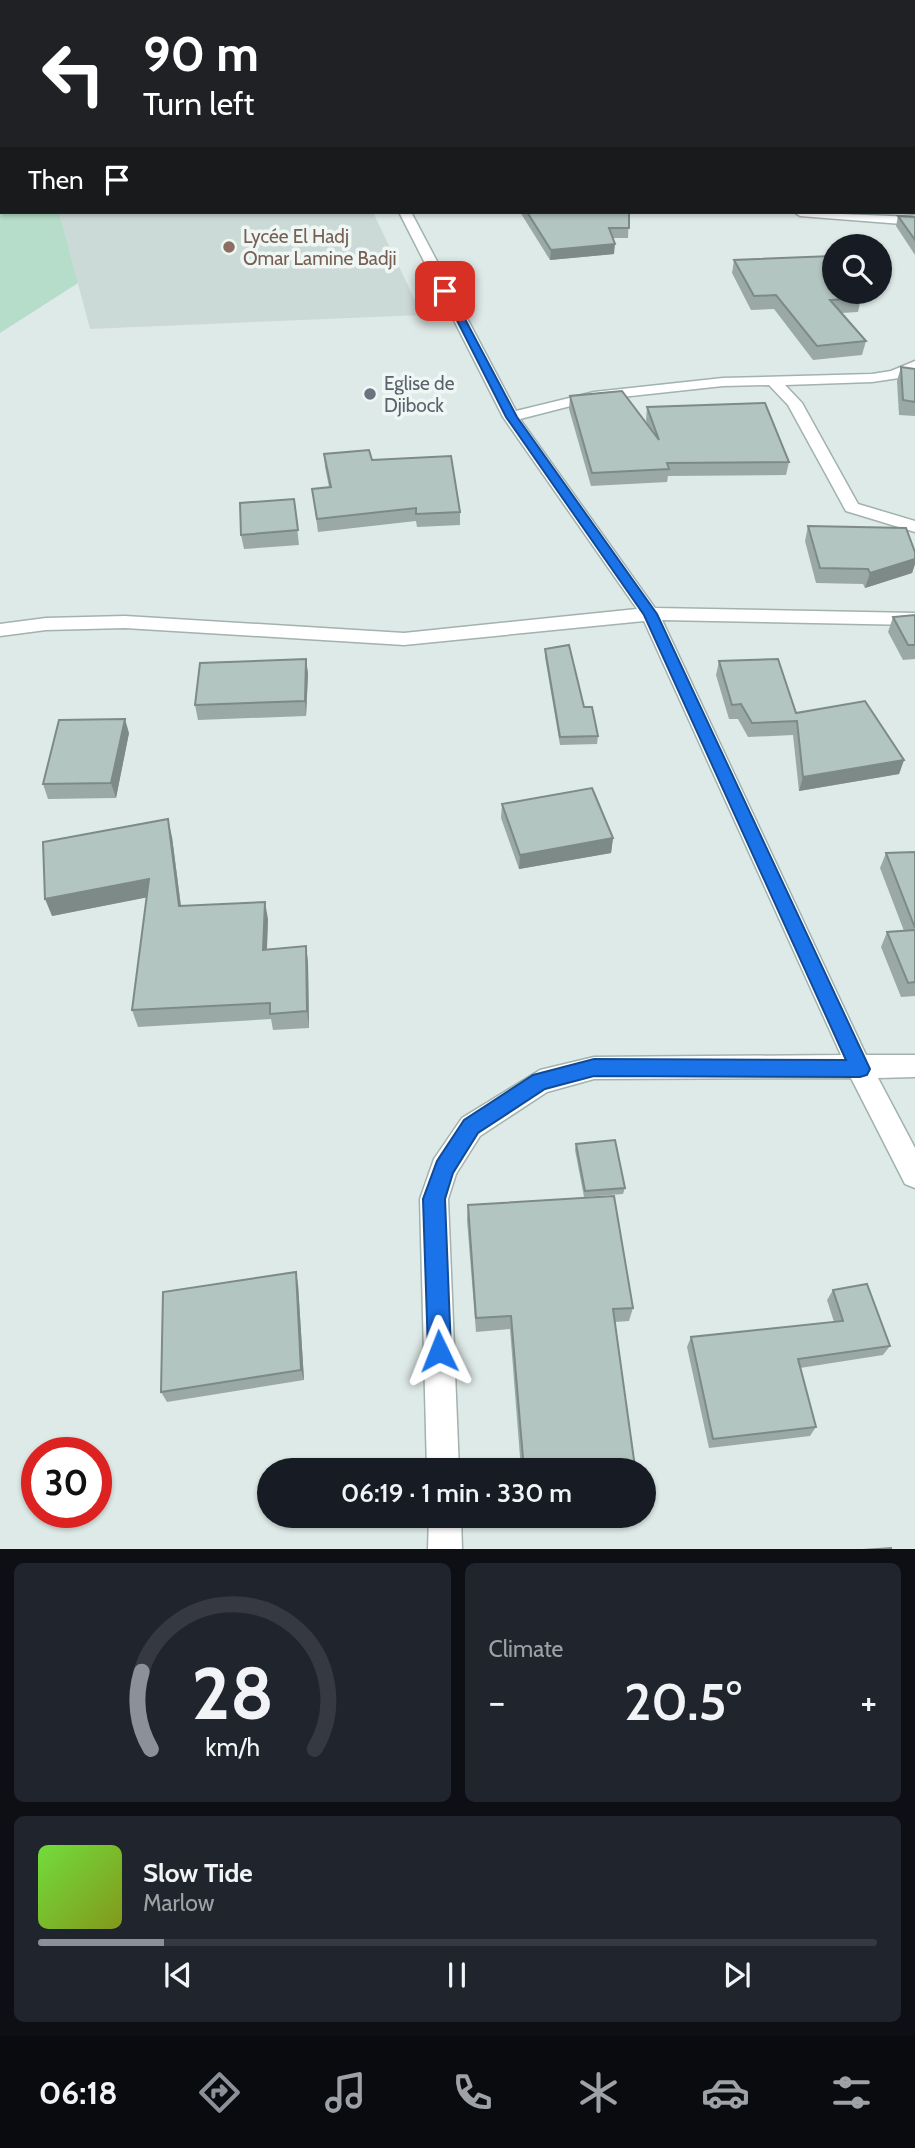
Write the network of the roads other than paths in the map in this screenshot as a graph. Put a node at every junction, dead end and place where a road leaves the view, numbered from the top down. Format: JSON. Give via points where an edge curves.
{"nodes":[{"id":1,"x":406,"y":214,"type":"edge"},
{"id":2,"x":826,"y":214,"type":"edge"},
{"id":3,"x":915,"y":221,"type":"edge"},
{"id":4,"x":915,"y":365,"type":"edge"},
{"id":5,"x":773,"y":381,"type":"junction"},
{"id":6,"x":512,"y":417,"type":"junction"},
{"id":7,"x":915,"y":527,"type":"edge"},
{"id":8,"x":650,"y":614,"type":"junction"},
{"id":9,"x":915,"y":619,"type":"edge"},
{"id":10,"x":0,"y":630,"type":"edge"},
{"id":11,"x":915,"y":1066,"type":"edge"},
{"id":12,"x":860,"y":1069,"type":"junction"},
{"id":13,"x":915,"y":1175,"type":"edge"},
{"id":14,"x":443,"y":1458,"type":"edge"},
{"id":15,"x":445,"y":1528,"type":"edge"},
{"id":16,"x":445,"y":1549,"type":"edge"}],
"edges":[{"from":1,"to":6,"type":"street"},
{"from":2,"to":3,"type":"street"},
{"from":4,"to":5,"type":"street","via":[[872,378]]},
{"from":5,"to":6,"type":"street","via":[[594,396]]},
{"from":5,"to":7,"type":"street","via":[[794,403],[852,507]]},
{"from":6,"to":8,"type":"street"},
{"from":8,"to":9,"type":"street"},
{"from":8,"to":10,"type":"street","via":[[404,639],[125,622]]},
{"from":8,"to":12,"type":"street"},
{"from":11,"to":12,"type":"street"},
{"from":12,"to":13,"type":"street"},
{"from":12,"to":14,"type":"street","via":[[594,1068],[540,1082],[471,1127],[444,1168],[434,1199]]},
{"from":15,"to":16,"type":"street"}]}
